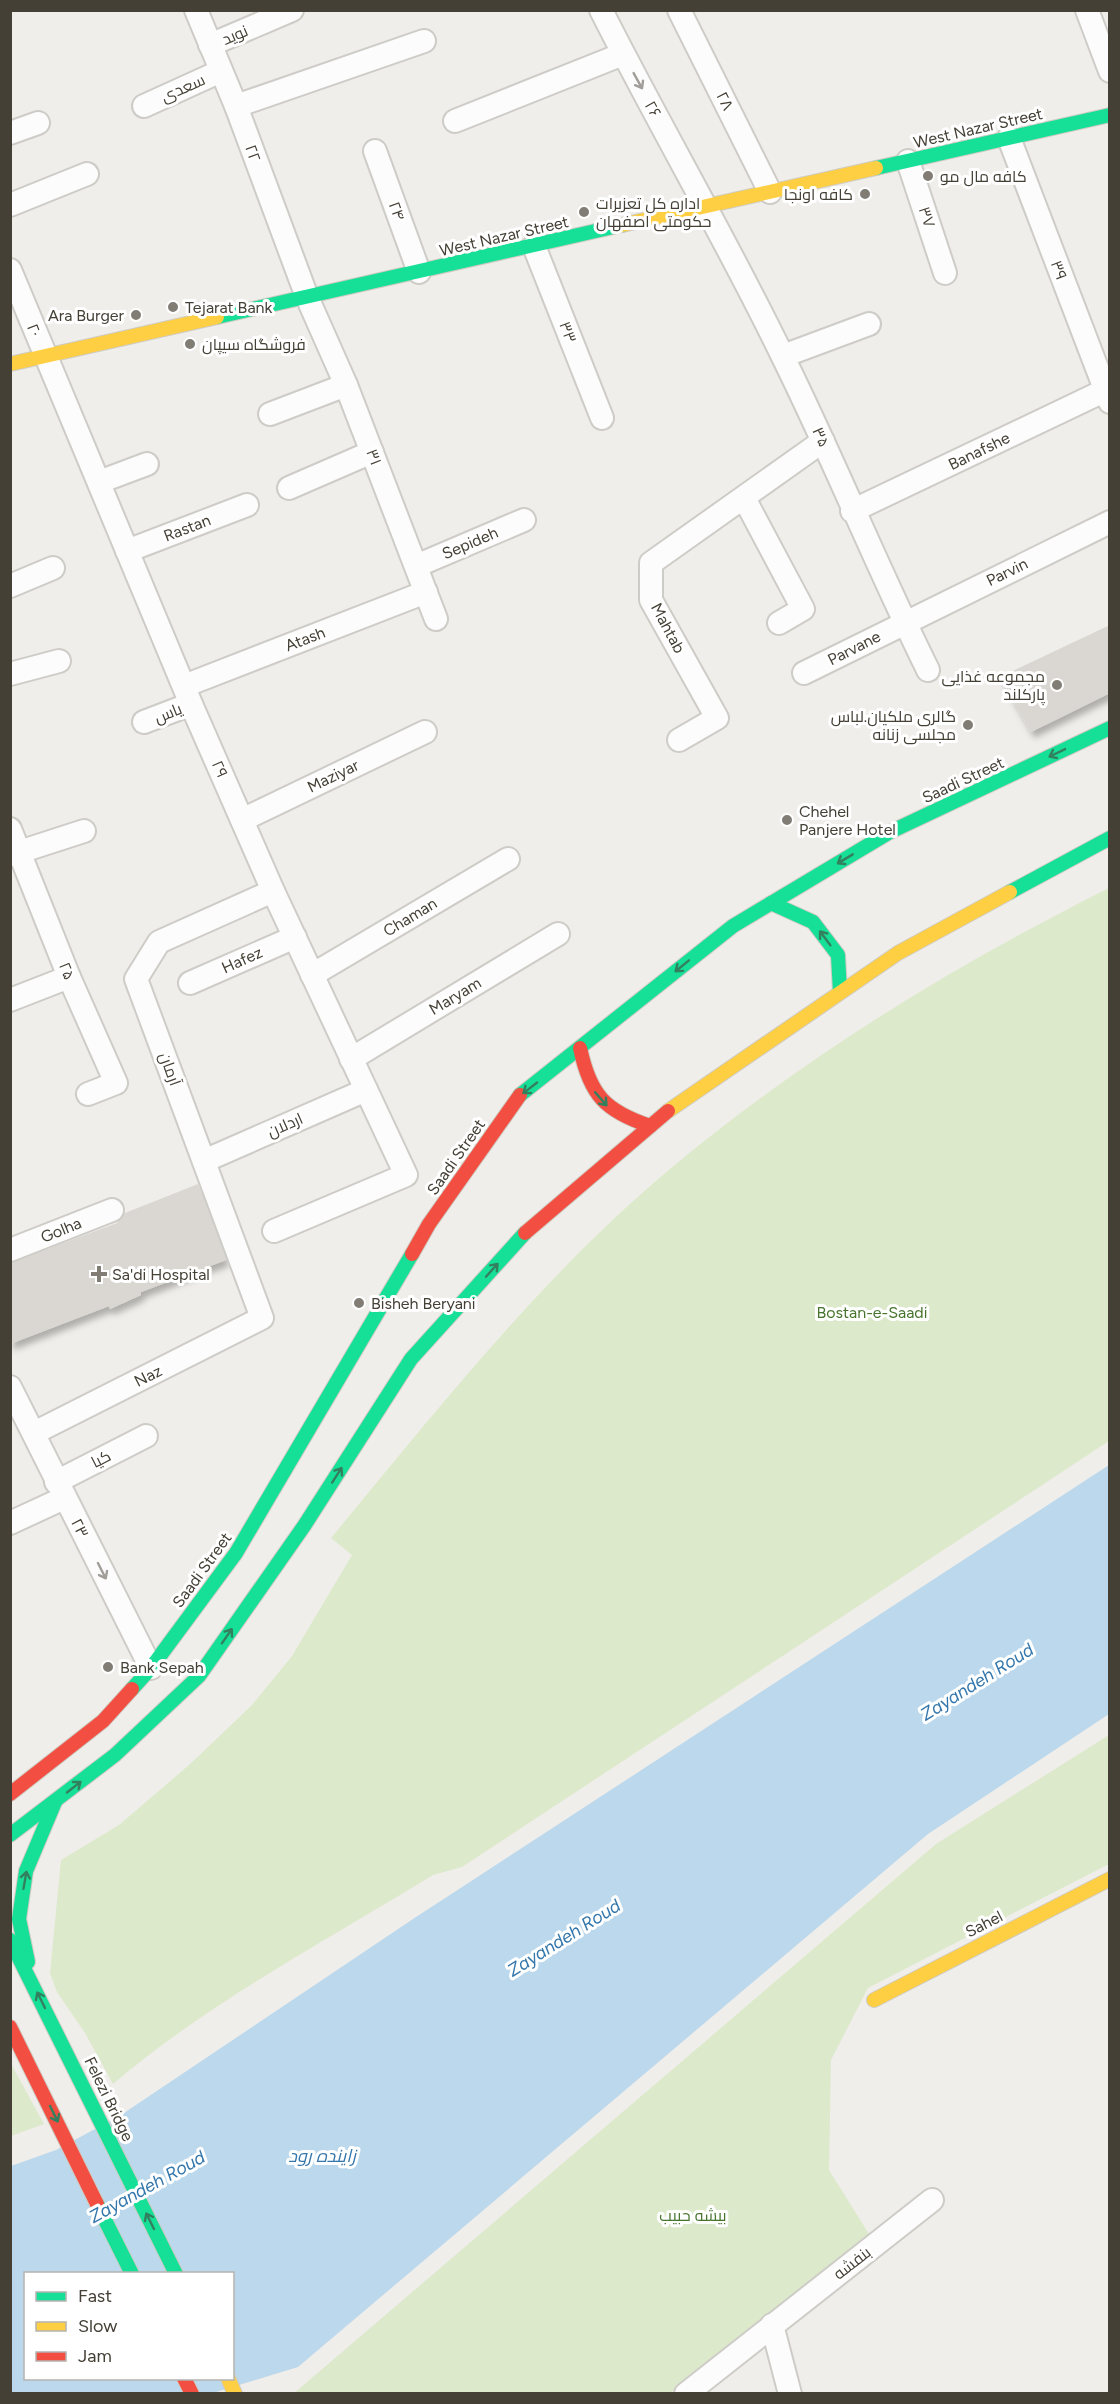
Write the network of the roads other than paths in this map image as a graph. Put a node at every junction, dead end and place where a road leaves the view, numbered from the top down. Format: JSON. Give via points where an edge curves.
{"nodes":[{"id":1,"x":196,"y":10,"type":"edge"},
{"id":2,"x":292,"y":10,"type":"edge"},
{"id":3,"x":600,"y":10,"type":"edge"},
{"id":4,"x":679,"y":10,"type":"edge"},
{"id":5,"x":1087,"y":10,"type":"edge"},
{"id":6,"x":424,"y":41,"type":"dead end"},
{"id":7,"x":210,"y":45,"type":"junction"},
{"id":8,"x":623,"y":54,"type":"junction"},
{"id":9,"x":221,"y":71,"type":"junction"},
{"id":10,"x":1110,"y":71,"type":"edge"},
{"id":11,"x":144,"y":105,"type":"dead end"},
{"id":12,"x":236,"y":106,"type":"junction"},
{"id":13,"x":1110,"y":115,"type":"edge"},
{"id":14,"x":455,"y":121,"type":"dead end"},
{"id":15,"x":38,"y":123,"type":"dead end"},
{"id":16,"x":10,"y":133,"type":"edge"},
{"id":17,"x":1008,"y":138,"type":"junction"},
{"id":18,"x":375,"y":151,"type":"dead end"},
{"id":19,"x":908,"y":161,"type":"junction"},
{"id":20,"x":87,"y":174,"type":"dead end"},
{"id":21,"x":770,"y":192,"type":"junction"},
{"id":22,"x":10,"y":205,"type":"edge"},
{"id":23,"x":708,"y":206,"type":"junction"},
{"id":24,"x":534,"y":246,"type":"junction"},
{"id":25,"x":10,"y":270,"type":"edge"},
{"id":26,"x":419,"y":272,"type":"junction"},
{"id":27,"x":945,"y":273,"type":"dead end"},
{"id":28,"x":307,"y":297,"type":"junction"},
{"id":29,"x":869,"y":324,"type":"dead end"},
{"id":30,"x":783,"y":356,"type":"junction"},
{"id":31,"x":44,"y":357,"type":"junction"},
{"id":32,"x":10,"y":364,"type":"edge"},
{"id":33,"x":346,"y":385,"type":"junction"},
{"id":34,"x":1108,"y":393,"type":"edge"},
{"id":35,"x":270,"y":414,"type":"dead end"},
{"id":36,"x":602,"y":418,"type":"dead end"},
{"id":37,"x":823,"y":441,"type":"junction"},
{"id":38,"x":372,"y":452,"type":"junction"},
{"id":39,"x":147,"y":464,"type":"dead end"},
{"id":40,"x":99,"y":482,"type":"junction"},
{"id":41,"x":289,"y":488,"type":"dead end"},
{"id":42,"x":744,"y":498,"type":"junction"},
{"id":43,"x":247,"y":505,"type":"dead end"},
{"id":44,"x":852,"y":511,"type":"junction"},
{"id":45,"x":524,"y":520,"type":"dead end"},
{"id":46,"x":1110,"y":522,"type":"edge"},
{"id":47,"x":127,"y":551,"type":"junction"},
{"id":48,"x":416,"y":566,"type":"junction"},
{"id":49,"x":53,"y":568,"type":"dead end"},
{"id":50,"x":10,"y":586,"type":"edge"},
{"id":51,"x":426,"y":592,"type":"junction"},
{"id":52,"x":436,"y":619,"type":"dead end"},
{"id":53,"x":904,"y":622,"type":"junction"},
{"id":54,"x":779,"y":623,"type":"dead end"},
{"id":55,"x":59,"y":661,"type":"dead end"},
{"id":56,"x":928,"y":670,"type":"dead end"},
{"id":57,"x":804,"y":673,"type":"dead end"},
{"id":58,"x":10,"y":674,"type":"edge"},
{"id":59,"x":187,"y":695,"type":"junction"},
{"id":60,"x":144,"y":722,"type":"dead end"},
{"id":61,"x":1110,"y":728,"type":"edge"},
{"id":62,"x":425,"y":732,"type":"dead end"},
{"id":63,"x":679,"y":740,"type":"dead end"},
{"id":64,"x":242,"y":820,"type":"junction"},
{"id":65,"x":10,"y":829,"type":"edge"},
{"id":66,"x":84,"y":831,"type":"dead end"},
{"id":67,"x":1110,"y":838,"type":"edge"},
{"id":68,"x":15,"y":853,"type":"edge"},
{"id":69,"x":508,"y":859,"type":"dead end"},
{"id":70,"x":273,"y":891,"type":"junction"},
{"id":71,"x":771,"y":903,"type":"junction"},
{"id":72,"x":558,"y":934,"type":"dead end"},
{"id":73,"x":294,"y":937,"type":"junction"},
{"id":74,"x":312,"y":975,"type":"junction"},
{"id":75,"x":69,"y":977,"type":"junction"},
{"id":76,"x":190,"y":983,"type":"dead end"},
{"id":77,"x":840,"y":992,"type":"junction"},
{"id":78,"x":10,"y":1000,"type":"edge"},
{"id":79,"x":580,"y":1048,"type":"junction"},
{"id":80,"x":351,"y":1059,"type":"junction"},
{"id":81,"x":366,"y":1090,"type":"junction"},
{"id":82,"x":88,"y":1095,"type":"dead end"},
{"id":83,"x":650,"y":1126,"type":"junction"},
{"id":84,"x":204,"y":1161,"type":"junction"},
{"id":85,"x":112,"y":1210,"type":"dead end"},
{"id":86,"x":274,"y":1231,"type":"dead end"},
{"id":87,"x":10,"y":1250,"type":"edge"},
{"id":88,"x":262,"y":1318,"type":"joint"},
{"id":89,"x":10,"y":1387,"type":"edge"},
{"id":90,"x":34,"y":1433,"type":"junction"},
{"id":91,"x":146,"y":1436,"type":"dead end"},
{"id":92,"x":60,"y":1490,"type":"junction"},
{"id":93,"x":10,"y":1523,"type":"edge"},
{"id":94,"x":152,"y":1668,"type":"junction"},
{"id":95,"x":34,"y":1778,"type":"junction"},
{"id":96,"x":10,"y":1784,"type":"edge"},
{"id":97,"x":10,"y":1794,"type":"edge"},
{"id":98,"x":55,"y":1802,"type":"junction"},
{"id":99,"x":10,"y":1835,"type":"edge"},
{"id":100,"x":1110,"y":1879,"type":"edge"},
{"id":101,"x":10,"y":1940,"type":"edge"},
{"id":102,"x":31,"y":1978,"type":"junction"},
{"id":103,"x":874,"y":2000,"type":"dead end"},
{"id":104,"x":10,"y":2027,"type":"edge"},
{"id":105,"x":932,"y":2200,"type":"dead end"},
{"id":106,"x":131,"y":2272,"type":"edge"},
{"id":107,"x":175,"y":2272,"type":"edge"},
{"id":108,"x":772,"y":2325,"type":"junction"},
{"id":109,"x":185,"y":2380,"type":"edge"},
{"id":110,"x":228,"y":2380,"type":"edge"},
{"id":111,"x":192,"y":2394,"type":"edge"},
{"id":112,"x":235,"y":2394,"type":"edge"},
{"id":113,"x":686,"y":2394,"type":"edge"},
{"id":114,"x":790,"y":2394,"type":"edge"}],
"edges":[{"from":1,"to":7,"type":"street","name":"۲۲"},
{"from":2,"to":7,"type":"street","name":"نوید"},
{"from":3,"to":8,"type":"street","name":"۲۶"},
{"from":4,"to":21,"type":"street","name":"۲۸"},
{"from":5,"to":10,"type":"street"},
{"from":6,"to":12,"type":"street"},
{"from":7,"to":9,"type":"street","name":"۲۲"},
{"from":8,"to":14,"type":"street"},
{"from":8,"to":23,"type":"street","name":"۲۶","one_way":true},
{"from":9,"to":11,"type":"street","name":"سعدی"},
{"from":9,"to":12,"type":"street","name":"۲۲"},
{"from":12,"to":28,"type":"street","name":"۲۲"},
{"from":13,"to":17,"type":"main road","name":"West Nazar Street"},
{"from":15,"to":16,"type":"street"},
{"from":17,"to":19,"type":"main road","name":"West Nazar Street"},
{"from":17,"to":34,"type":"street","name":"۳۹"},
{"from":18,"to":26,"type":"street","name":"۲۴"},
{"from":19,"to":21,"type":"main road","name":"West Nazar Street"},
{"from":19,"to":27,"type":"street","name":"۳۷"},
{"from":20,"to":22,"type":"street"},
{"from":21,"to":23,"type":"main road","name":"West Nazar Street"},
{"from":23,"to":24,"type":"main road","name":"West Nazar Street"},
{"from":23,"to":30,"type":"street","name":"۳۵"},
{"from":24,"to":26,"type":"main road","name":"West Nazar Street"},
{"from":24,"to":36,"type":"street","name":"۳۳"},
{"from":25,"to":31,"type":"street","name":"۲۰"},
{"from":26,"to":28,"type":"main road","name":"West Nazar Street"},
{"from":28,"to":31,"type":"main road","name":"West Nazar Street"},
{"from":28,"to":33,"type":"street","name":"۳۱"},
{"from":29,"to":30,"type":"street"},
{"from":30,"to":37,"type":"street","name":"۳۵"},
{"from":31,"to":32,"type":"main road","name":"West Nazar Street"},
{"from":31,"to":40,"type":"street","name":"۲۹"},
{"from":33,"to":35,"type":"street"},
{"from":33,"to":38,"type":"street","name":"۳۱"},
{"from":34,"to":44,"type":"street","name":"Banafshe"},
{"from":37,"to":42,"type":"street","name":"Mahtab"},
{"from":37,"to":44,"type":"street","name":"۳۵"},
{"from":38,"to":41,"type":"street"},
{"from":38,"to":48,"type":"street","name":"۳۱"},
{"from":39,"to":40,"type":"street"},
{"from":40,"to":47,"type":"street","name":"۲۹"},
{"from":42,"to":54,"type":"street","via":[[803,609]]},
{"from":42,"to":63,"type":"street","name":"Mahtab","via":[[651,563],[651,600],[717,718]]},
{"from":43,"to":47,"type":"street","name":"Rastan"},
{"from":44,"to":53,"type":"street","name":"۳۵"},
{"from":45,"to":48,"type":"street","name":"Sepideh"},
{"from":46,"to":53,"type":"street","name":"Parvin"},
{"from":47,"to":59,"type":"street","name":"۲۹"},
{"from":48,"to":51,"type":"street","name":"۳۱"},
{"from":49,"to":50,"type":"street"},
{"from":51,"to":52,"type":"street","name":"۳۱"},
{"from":51,"to":59,"type":"street","name":"Atash"},
{"from":53,"to":56,"type":"street","name":"۳۵"},
{"from":53,"to":57,"type":"street","name":"Parvane"},
{"from":55,"to":58,"type":"street"},
{"from":59,"to":60,"type":"street","name":"یاس"},
{"from":59,"to":64,"type":"street","name":"۲۹"},
{"from":61,"to":71,"type":"main road","name":"Saadi Street","one_way":true,"via":[[891,832]]},
{"from":62,"to":64,"type":"street","name":"Maziyar"},
{"from":64,"to":70,"type":"street","name":"۲۹"},
{"from":65,"to":68,"type":"street","name":"۲۵"},
{"from":66,"to":68,"type":"street"},
{"from":67,"to":77,"type":"main road","via":[[898,953]]},
{"from":68,"to":75,"type":"street","name":"۲۵"},
{"from":69,"to":74,"type":"street","name":"Chaman"},
{"from":70,"to":73,"type":"street","name":"۲۹"},
{"from":70,"to":84,"type":"street","name":"آرمان","via":[[159,942],[136,979]]},
{"from":77,"to":71,"type":"main road","one_way":true,"via":[[838,955],[813,922]]},
{"from":71,"to":79,"type":"main road","name":"Saadi Street","one_way":true,"via":[[734,926]]},
{"from":72,"to":80,"type":"street","name":"Maryam"},
{"from":73,"to":74,"type":"street","name":"۲۹"},
{"from":73,"to":76,"type":"street","name":"Hafez"},
{"from":74,"to":80,"type":"street","name":"۲۹"},
{"from":75,"to":78,"type":"street"},
{"from":75,"to":82,"type":"street","name":"۲۵","via":[[116,1083]]},
{"from":77,"to":83,"type":"main road","via":[[682,1098]]},
{"from":79,"to":83,"type":"main road","one_way":true,"via":[[585,1077],[603,1103],[623,1118]]},
{"from":79,"to":94,"type":"main road","name":"Saadi Street","one_way":true,"via":[[519,1096],[429,1224],[237,1553]]},
{"from":80,"to":81,"type":"street","name":"۲۹"},
{"from":81,"to":84,"type":"street","name":"اردلان"},
{"from":81,"to":86,"type":"street","name":"۲۹","via":[[406,1176]]},
{"from":98,"to":83,"type":"main road","one_way":true,"via":[[115,1755],[199,1676],[304,1526],[411,1359],[529,1228]]},
{"from":84,"to":88,"type":"street","name":"آرمان"},
{"from":85,"to":87,"type":"street","name":"Golha"},
{"from":88,"to":90,"type":"street","name":"Naz"},
{"from":89,"to":90,"type":"street","name":"۲۳"},
{"from":90,"to":92,"type":"street","name":"۲۳"},
{"from":91,"to":92,"type":"street","name":"کیا"},
{"from":92,"to":93,"type":"street","name":"کیا"},
{"from":92,"to":94,"type":"street","name":"۲۳","one_way":true},
{"from":94,"to":95,"type":"main road","name":"Saadi Street","via":[[103,1721]]},
{"from":95,"to":96,"type":"main road"},
{"from":95,"to":97,"type":"main road","name":"Saadi Street"},
{"from":98,"to":99,"type":"main road"},
{"from":102,"to":98,"type":"main road","one_way":true,"via":[[18,1919],[26,1871]]},
{"from":100,"to":103,"type":"main road","name":"Sahel"},
{"from":101,"to":102,"type":"main road","name":"Felezi Bridge"},
{"from":107,"to":102,"type":"main road","name":"Felezi Bridge","one_way":true},
{"from":104,"to":106,"type":"main road","one_way":true},
{"from":105,"to":108,"type":"street","name":"بنفشه"},
{"from":108,"to":113,"type":"street","name":"بنفشه"},
{"from":108,"to":114,"type":"street"},
{"from":109,"to":111,"type":"main road"},
{"from":110,"to":112,"type":"main road"}]}
